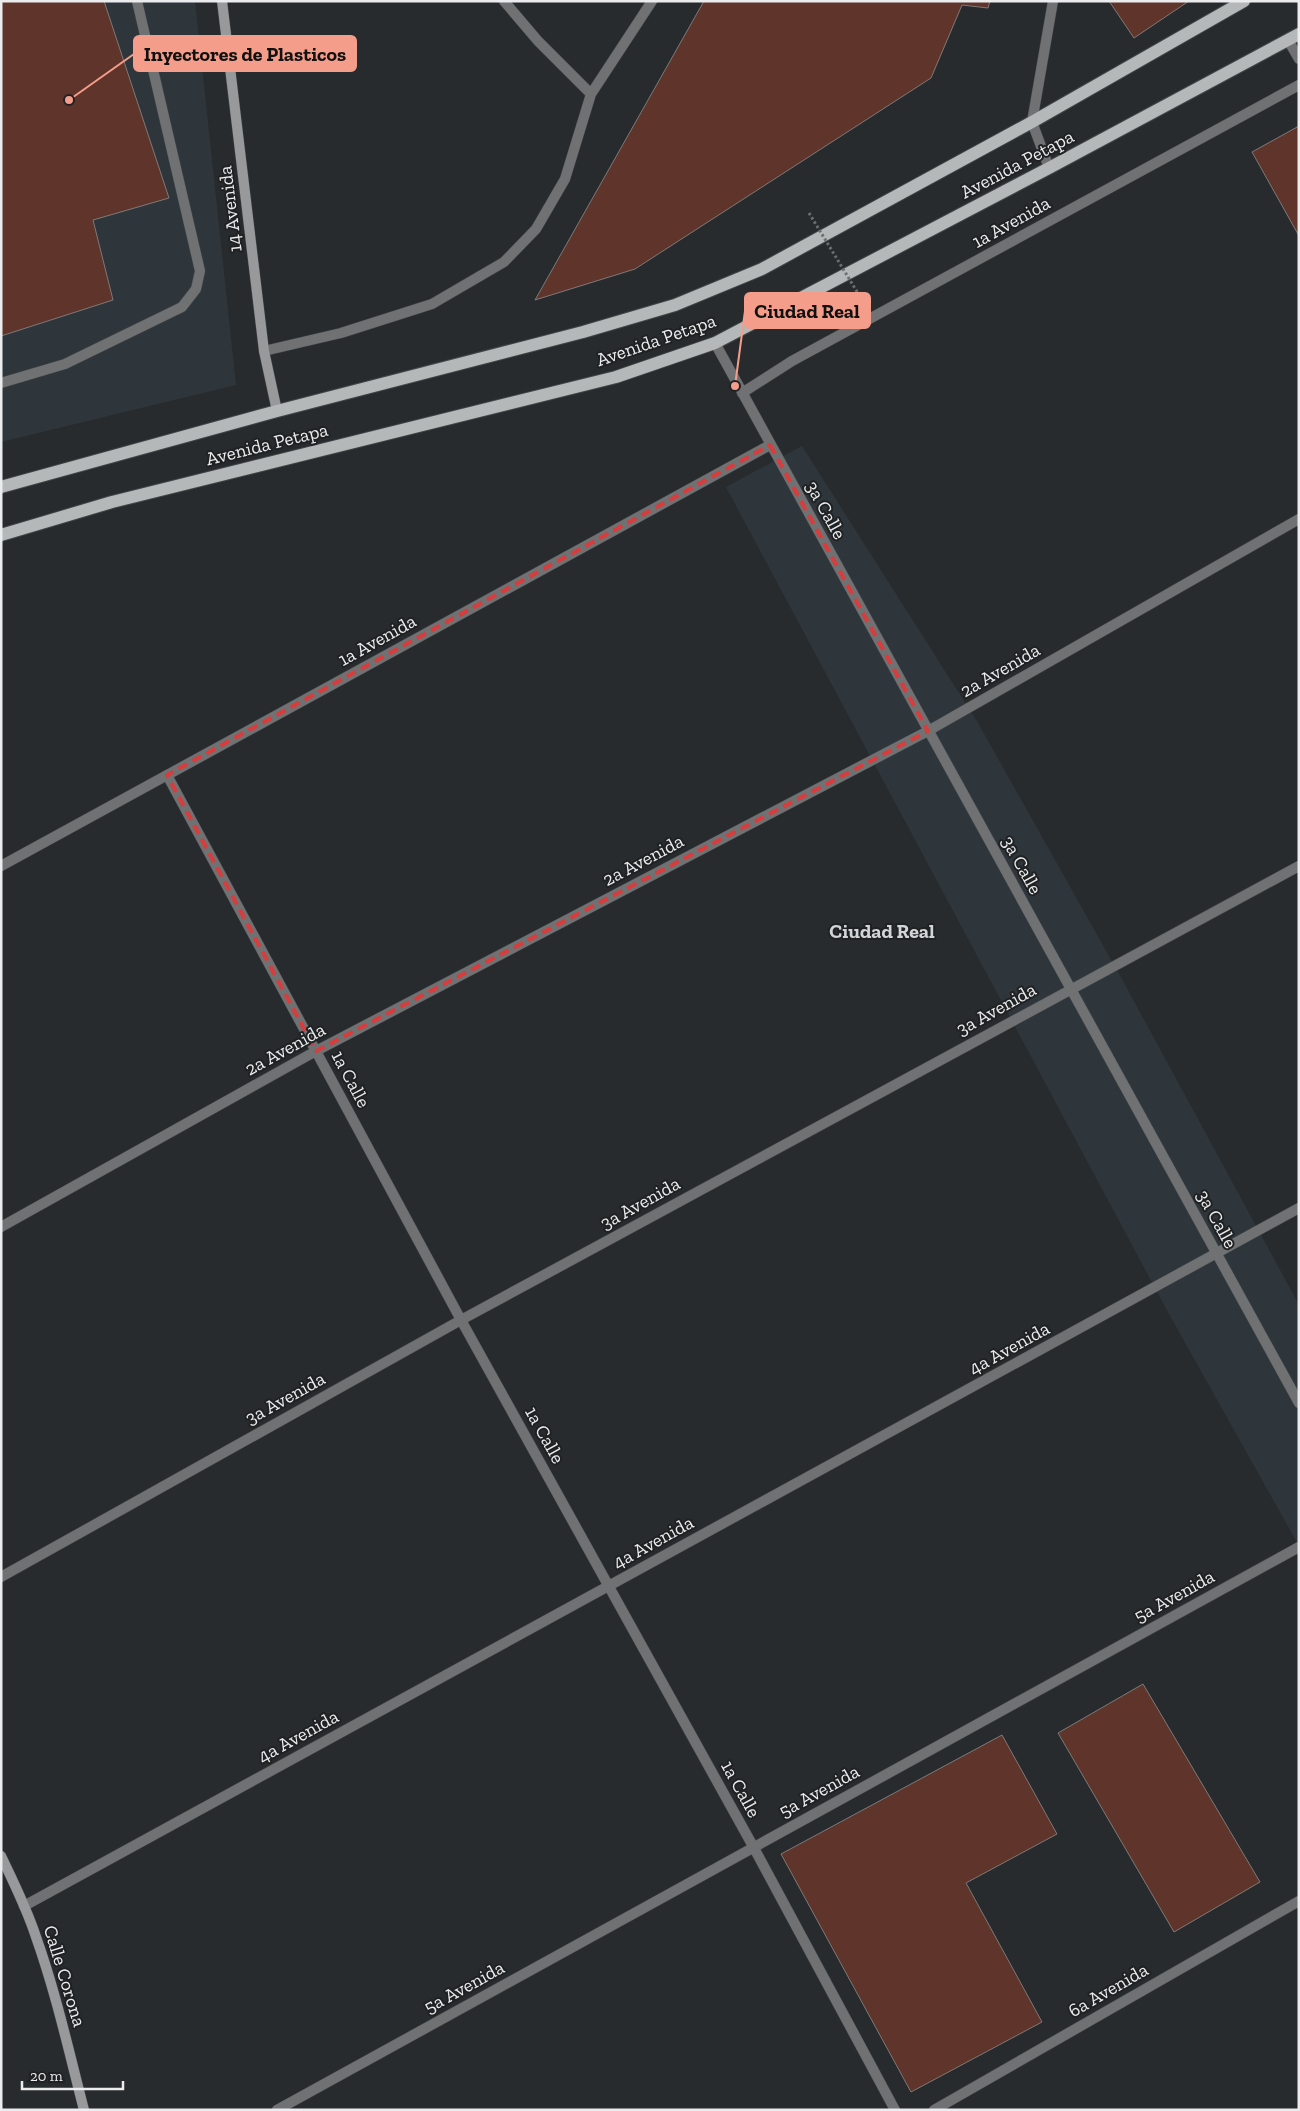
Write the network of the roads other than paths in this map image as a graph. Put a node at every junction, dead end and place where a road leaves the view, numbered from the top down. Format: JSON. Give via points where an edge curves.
{"nodes":[{"id":1,"x":137,"y":1,"type":"edge"},
{"id":2,"x":222,"y":1,"type":"edge"},
{"id":3,"x":504,"y":1,"type":"edge"},
{"id":4,"x":652,"y":1,"type":"edge"},
{"id":5,"x":1052,"y":1,"type":"edge"},
{"id":6,"x":1244,"y":1,"type":"edge"},
{"id":7,"x":1294,"y":37,"type":"edge"},
{"id":8,"x":1299,"y":59,"type":"edge"},
{"id":9,"x":1299,"y":85,"type":"edge"},
{"id":10,"x":591,"y":94,"type":"junction"},
{"id":11,"x":1032,"y":122,"type":"junction"},
{"id":12,"x":1049,"y":168,"type":"junction"},
{"id":13,"x":715,"y":343,"type":"junction"},
{"id":14,"x":264,"y":351,"type":"junction"},
{"id":15,"x":1,"y":384,"type":"edge"},
{"id":16,"x":742,"y":393,"type":"junction"},
{"id":17,"x":277,"y":411,"type":"junction"},
{"id":18,"x":770,"y":445,"type":"junction"},
{"id":19,"x":1,"y":487,"type":"edge"},
{"id":20,"x":1299,"y":519,"type":"edge"},
{"id":21,"x":1,"y":535,"type":"edge"},
{"id":22,"x":928,"y":731,"type":"junction"},
{"id":23,"x":167,"y":775,"type":"junction"},
{"id":24,"x":1,"y":866,"type":"edge"},
{"id":25,"x":1299,"y":866,"type":"edge"},
{"id":26,"x":1070,"y":989,"type":"junction"},
{"id":27,"x":316,"y":1051,"type":"junction"},
{"id":28,"x":1299,"y":1208,"type":"edge"},
{"id":29,"x":1,"y":1228,"type":"edge"},
{"id":30,"x":1217,"y":1254,"type":"junction"},
{"id":31,"x":461,"y":1320,"type":"junction"},
{"id":32,"x":1299,"y":1403,"type":"edge"},
{"id":33,"x":1299,"y":1547,"type":"edge"},
{"id":34,"x":1,"y":1577,"type":"edge"},
{"id":35,"x":609,"y":1586,"type":"junction"},
{"id":36,"x":754,"y":1848,"type":"junction"},
{"id":37,"x":1,"y":1856,"type":"edge"},
{"id":38,"x":1299,"y":1900,"type":"edge"},
{"id":39,"x":24,"y":1906,"type":"junction"},
{"id":40,"x":84,"y":2110,"type":"edge"},
{"id":41,"x":277,"y":2110,"type":"edge"},
{"id":42,"x":895,"y":2110,"type":"edge"},
{"id":43,"x":934,"y":2110,"type":"edge"}],
"edges":[{"from":1,"to":15,"type":"street","via":[[200,271],[196,289],[182,307],[65,364]]},
{"from":2,"to":14,"type":"street","name":"14 Avenida"},
{"from":3,"to":10,"type":"street"},
{"from":4,"to":10,"type":"street"},
{"from":5,"to":11,"type":"street"},
{"from":6,"to":11,"type":"main road","name":"Avenida Petapa"},
{"from":7,"to":8,"type":"street"},
{"from":7,"to":12,"type":"main road","name":"Avenida Petapa"},
{"from":9,"to":16,"type":"street","name":"1a Avenida","via":[[792,361]]},
{"from":10,"to":14,"type":"street","via":[[565,179],[536,229],[504,262],[432,304]]},
{"from":11,"to":12,"type":"street"},
{"from":11,"to":17,"type":"main road","name":"Avenida Petapa","via":[[762,269],[675,305]]},
{"from":12,"to":13,"type":"main road","name":"Avenida Petapa"},
{"from":13,"to":16,"type":"street","name":"3a Calle"},
{"from":13,"to":21,"type":"main road","name":"Avenida Petapa","via":[[616,376],[112,502]]},
{"from":14,"to":17,"type":"street","name":"14 Avenida"},
{"from":16,"to":18,"type":"street","name":"3a Calle"},
{"from":17,"to":19,"type":"main road","name":"Avenida Petapa"},
{"from":18,"to":22,"type":"street","name":"3a Calle"},
{"from":18,"to":23,"type":"street","name":"1a Avenida"},
{"from":20,"to":22,"type":"street","name":"2a Avenida"},
{"from":22,"to":26,"type":"street","name":"3a Calle"},
{"from":22,"to":27,"type":"street","name":"2a Avenida"},
{"from":23,"to":24,"type":"street","name":"1a Avenida"},
{"from":23,"to":27,"type":"street","name":"1a Calle"},
{"from":25,"to":26,"type":"street","name":"3a Avenida"},
{"from":26,"to":30,"type":"street","name":"3a Calle"},
{"from":26,"to":31,"type":"street","name":"3a Avenida"},
{"from":27,"to":29,"type":"street","name":"2a Avenida"},
{"from":27,"to":31,"type":"street","name":"1a Calle"},
{"from":28,"to":30,"type":"street","name":"4a Avenida"},
{"from":30,"to":32,"type":"street","name":"3a Calle"},
{"from":30,"to":35,"type":"street","name":"4a Avenida"},
{"from":31,"to":34,"type":"street","name":"3a Avenida"},
{"from":31,"to":35,"type":"street","name":"1a Calle"},
{"from":33,"to":36,"type":"street","name":"5a Avenida"},
{"from":35,"to":36,"type":"street","name":"1a Calle"},
{"from":35,"to":39,"type":"street","name":"4a Avenida"},
{"from":36,"to":41,"type":"street","name":"5a Avenida"},
{"from":36,"to":42,"type":"street","name":"1a Calle"},
{"from":37,"to":39,"type":"street","name":"Calle Corona"},
{"from":38,"to":43,"type":"street","name":"6a Avenida"},
{"from":39,"to":40,"type":"street","name":"Calle Corona","via":[[60,2015]]}]}
